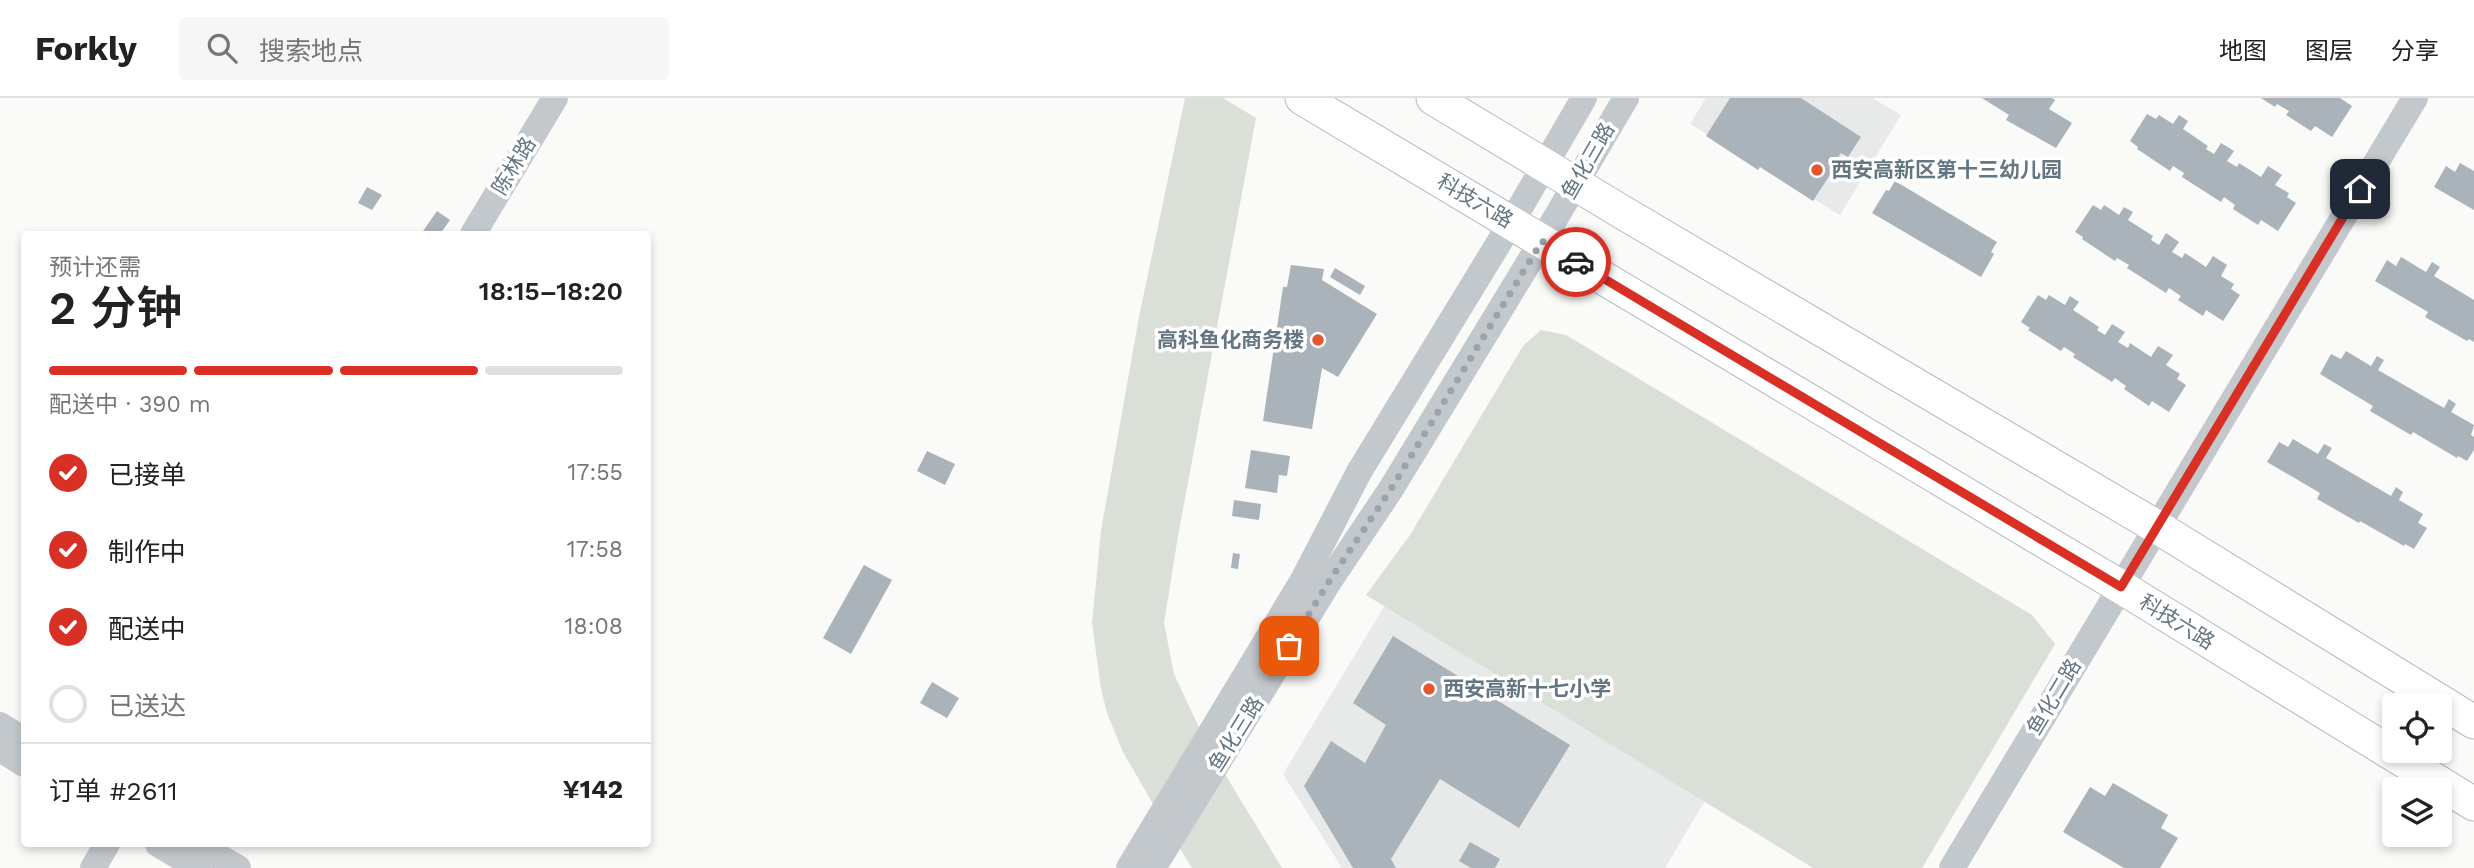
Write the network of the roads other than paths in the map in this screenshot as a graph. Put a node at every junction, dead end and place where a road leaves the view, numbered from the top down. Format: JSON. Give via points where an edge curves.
{"nodes":[{"id":1,"x":555,"y":98,"type":"edge"},
{"id":2,"x":1302,"y":98,"type":"edge"},
{"id":3,"x":1433,"y":98,"type":"edge"},
{"id":4,"x":1584,"y":98,"type":"edge"},
{"id":5,"x":1626,"y":98,"type":"edge"},
{"id":6,"x":2415,"y":98,"type":"edge"},
{"id":7,"x":1544,"y":165,"type":"junction"},
{"id":8,"x":1575,"y":183,"type":"junction"},
{"id":9,"x":1511,"y":223,"type":"junction"},
{"id":10,"x":475,"y":231,"type":"edge"},
{"id":11,"x":1542,"y":241,"type":"junction"},
{"id":12,"x":2157,"y":527,"type":"junction"},
{"id":13,"x":2121,"y":587,"type":"junction"},
{"id":14,"x":2474,"y":722,"type":"edge"},
{"id":15,"x":0,"y":725,"type":"edge"},
{"id":16,"x":21,"y":738,"type":"edge"},
{"id":17,"x":0,"y":749,"type":"edge"},
{"id":18,"x":21,"y":762,"type":"edge"},
{"id":19,"x":2474,"y":804,"type":"edge"},
{"id":20,"x":105,"y":847,"type":"edge"},
{"id":21,"x":163,"y":847,"type":"edge"},
{"id":22,"x":202,"y":847,"type":"edge"},
{"id":23,"x":93,"y":868,"type":"edge"},
{"id":24,"x":198,"y":868,"type":"edge"},
{"id":25,"x":238,"y":868,"type":"edge"},
{"id":26,"x":1129,"y":868,"type":"edge"},
{"id":27,"x":1153,"y":868,"type":"edge"},
{"id":28,"x":1952,"y":868,"type":"edge"}],
"edges":[{"from":1,"to":10,"type":"street","name":"陈林路"},
{"from":2,"to":9,"type":"main road","name":"科技六路"},
{"from":3,"to":7,"type":"main road"},
{"from":4,"to":7,"type":"street","name":"鱼化三路"},
{"from":5,"to":8,"type":"street","name":"鱼化三路"},
{"from":6,"to":12,"type":"street","name":"鱼化二路"},
{"from":7,"to":8,"type":"main road"},
{"from":7,"to":9,"type":"street","name":"鱼化三路"},
{"from":8,"to":11,"type":"street","name":"鱼化三路"},
{"from":8,"to":12,"type":"main road"},
{"from":9,"to":11,"type":"main road","name":"科技六路"},
{"from":9,"to":26,"type":"street","name":"鱼化三路","via":[[1359,472],[1303,579]]},
{"from":11,"to":13,"type":"main road","name":"科技六路"},
{"from":11,"to":27,"type":"street","name":"鱼化三路"},
{"from":12,"to":13,"type":"street","name":"鱼化二路"},
{"from":12,"to":14,"type":"main road"},
{"from":13,"to":19,"type":"main road","name":"科技六路"},
{"from":13,"to":28,"type":"street","name":"鱼化二路"},
{"from":15,"to":16,"type":"street"},
{"from":17,"to":18,"type":"street"},
{"from":20,"to":23,"type":"street"},
{"from":21,"to":24,"type":"street"},
{"from":22,"to":25,"type":"street"}]}
